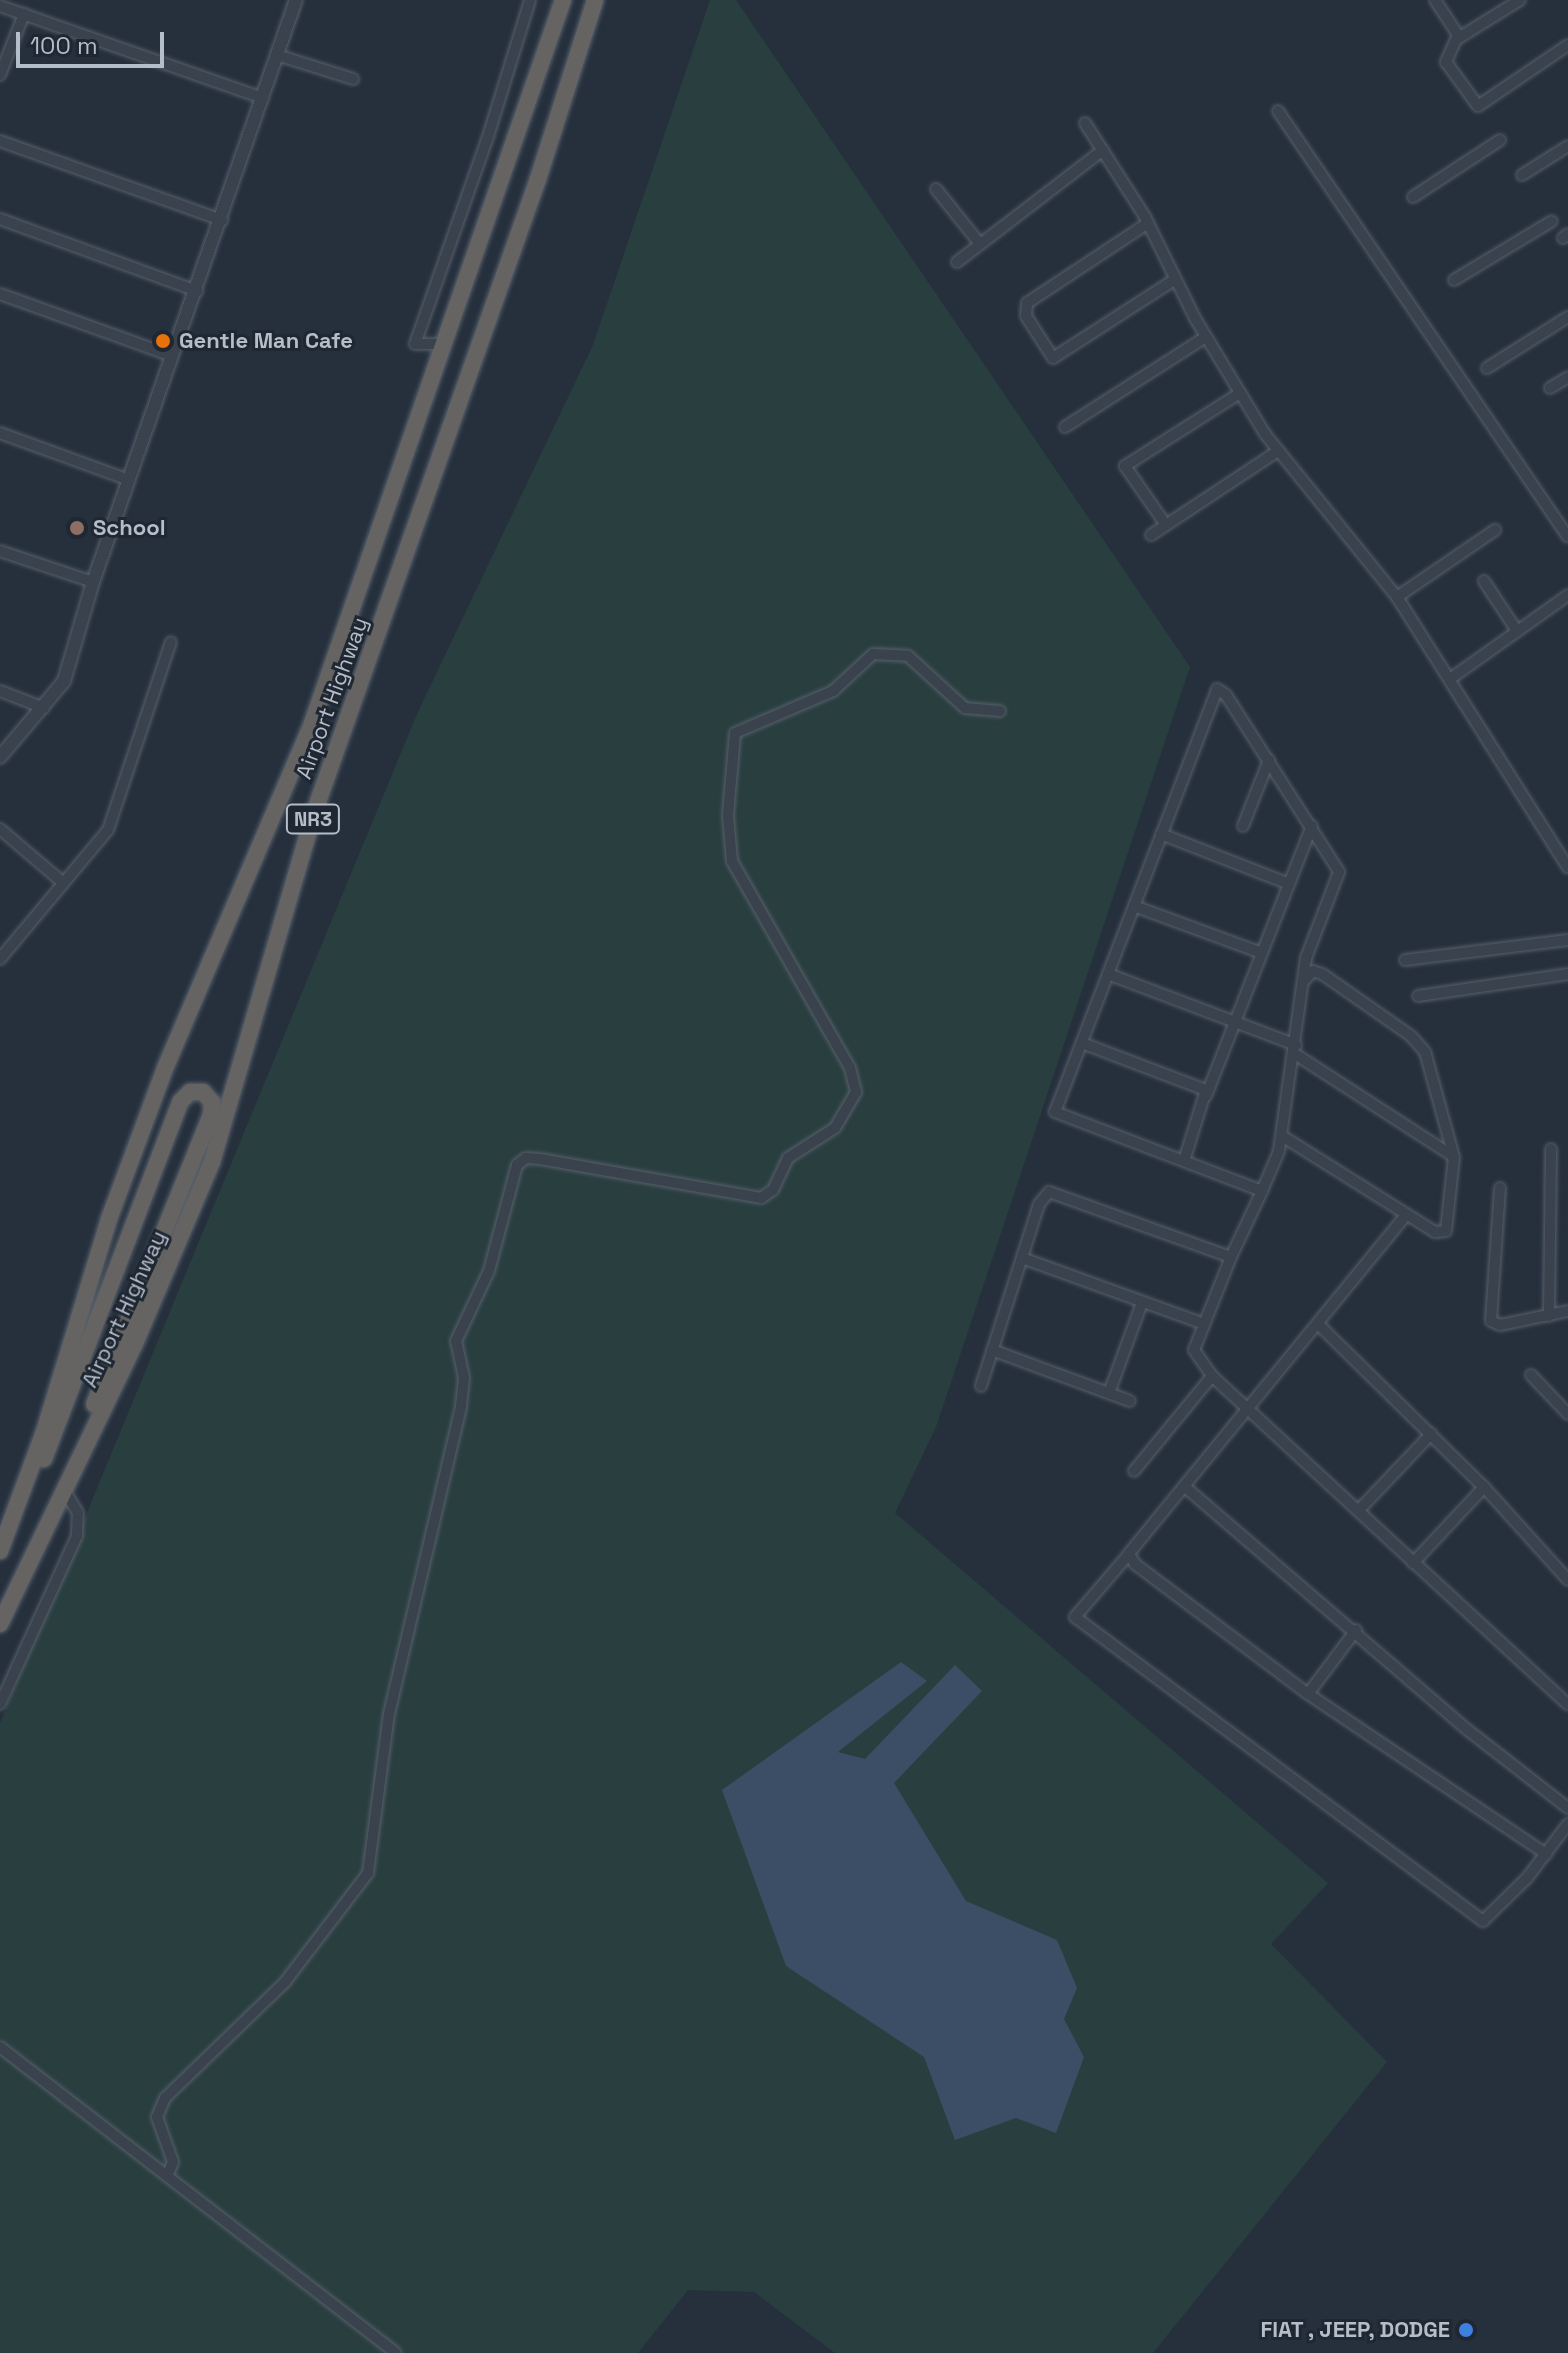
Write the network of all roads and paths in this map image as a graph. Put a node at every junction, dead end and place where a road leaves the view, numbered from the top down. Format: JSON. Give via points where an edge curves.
{"nodes":[{"id":1,"x":296,"y":0,"type":"edge"},
{"id":2,"x":530,"y":0,"type":"edge"},
{"id":3,"x":563,"y":0,"type":"edge"},
{"id":4,"x":595,"y":0,"type":"edge"},
{"id":5,"x":1520,"y":0,"type":"edge"},
{"id":6,"x":1440,"y":2,"type":"edge"},
{"id":7,"x":0,"y":6,"type":"edge"},
{"id":8,"x":24,"y":14,"type":"junction"},
{"id":9,"x":1457,"y":39,"type":"junction"},
{"id":10,"x":1568,"y":45,"type":"edge"},
{"id":11,"x":277,"y":55,"type":"junction"},
{"id":12,"x":0,"y":75,"type":"edge"},
{"id":13,"x":353,"y":79,"type":"dead end"},
{"id":14,"x":263,"y":98,"type":"junction"},
{"id":15,"x":1278,"y":111,"type":"dead end"},
{"id":16,"x":1085,"y":123,"type":"dead end"},
{"id":17,"x":1500,"y":140,"type":"dead end"},
{"id":18,"x":0,"y":141,"type":"edge"},
{"id":19,"x":1568,"y":146,"type":"edge"},
{"id":20,"x":1103,"y":150,"type":"junction"},
{"id":21,"x":1522,"y":175,"type":"dead end"},
{"id":22,"x":936,"y":189,"type":"dead end"},
{"id":23,"x":1413,"y":197,"type":"dead end"},
{"id":24,"x":0,"y":219,"type":"edge"},
{"id":25,"x":222,"y":220,"type":"junction"},
{"id":26,"x":1552,"y":221,"type":"dead end"},
{"id":27,"x":1148,"y":223,"type":"junction"},
{"id":28,"x":980,"y":244,"type":"junction"},
{"id":29,"x":957,"y":262,"type":"dead end"},
{"id":30,"x":1174,"y":280,"type":"junction"},
{"id":31,"x":1454,"y":280,"type":"dead end"},
{"id":32,"x":197,"y":291,"type":"junction"},
{"id":33,"x":0,"y":294,"type":"edge"},
{"id":34,"x":1568,"y":317,"type":"edge"},
{"id":35,"x":1206,"y":337,"type":"junction"},
{"id":36,"x":446,"y":344,"type":"junction"},
{"id":37,"x":172,"y":356,"type":"junction"},
{"id":38,"x":1487,"y":368,"type":"dead end"},
{"id":39,"x":1568,"y":377,"type":"edge"},
{"id":40,"x":1550,"y":388,"type":"dead end"},
{"id":41,"x":1240,"y":393,"type":"junction"},
{"id":42,"x":1065,"y":427,"type":"dead end"},
{"id":43,"x":0,"y":433,"type":"edge"},
{"id":44,"x":1278,"y":451,"type":"junction"},
{"id":45,"x":129,"y":480,"type":"junction"},
{"id":46,"x":1166,"y":525,"type":"junction"},
{"id":47,"x":1495,"y":530,"type":"dead end"},
{"id":48,"x":1151,"y":535,"type":"dead end"},
{"id":49,"x":1568,"y":537,"type":"edge"},
{"id":50,"x":0,"y":551,"type":"edge"},
{"id":51,"x":1484,"y":581,"type":"dead end"},
{"id":52,"x":93,"y":582,"type":"junction"},
{"id":53,"x":1568,"y":595,"type":"edge"},
{"id":54,"x":1397,"y":597,"type":"junction"},
{"id":55,"x":1517,"y":631,"type":"junction"},
{"id":56,"x":171,"y":642,"type":"dead end"},
{"id":57,"x":1450,"y":679,"type":"junction"},
{"id":58,"x":0,"y":691,"type":"edge"},
{"id":59,"x":44,"y":708,"type":"junction"},
{"id":60,"x":1000,"y":711,"type":"dead end"},
{"id":61,"x":0,"y":757,"type":"edge"},
{"id":62,"x":1269,"y":760,"type":"junction"},
{"id":63,"x":1243,"y":826,"type":"dead end"},
{"id":64,"x":1312,"y":826,"type":"junction"},
{"id":65,"x":0,"y":829,"type":"edge"},
{"id":66,"x":1161,"y":834,"type":"junction"},
{"id":67,"x":1568,"y":867,"type":"edge"},
{"id":68,"x":61,"y":881,"type":"junction"},
{"id":69,"x":1289,"y":884,"type":"junction"},
{"id":70,"x":1134,"y":906,"type":"junction"},
{"id":71,"x":1568,"y":940,"type":"edge"},
{"id":72,"x":1262,"y":953,"type":"junction"},
{"id":73,"x":0,"y":959,"type":"edge"},
{"id":74,"x":1405,"y":960,"type":"dead end"},
{"id":75,"x":1108,"y":974,"type":"junction"},
{"id":76,"x":1568,"y":974,"type":"edge"},
{"id":77,"x":1304,"y":982,"type":"junction"},
{"id":78,"x":1418,"y":996,"type":"dead end"},
{"id":79,"x":1235,"y":1022,"type":"junction"},
{"id":80,"x":1082,"y":1043,"type":"junction"},
{"id":81,"x":1295,"y":1049,"type":"junction"},
{"id":82,"x":1206,"y":1096,"type":"junction"},
{"id":83,"x":1282,"y":1136,"type":"junction"},
{"id":84,"x":1551,"y":1149,"type":"dead end"},
{"id":85,"x":1454,"y":1157,"type":"junction"},
{"id":86,"x":1184,"y":1161,"type":"junction"},
{"id":87,"x":1500,"y":1188,"type":"dead end"},
{"id":88,"x":1262,"y":1191,"type":"junction"},
{"id":89,"x":1406,"y":1215,"type":"junction"},
{"id":90,"x":1231,"y":1257,"type":"junction"},
{"id":91,"x":1022,"y":1258,"type":"junction"},
{"id":92,"x":1142,"y":1303,"type":"junction"},
{"id":93,"x":1568,"y":1311,"type":"edge"},
{"id":94,"x":1549,"y":1316,"type":"junction"},
{"id":95,"x":1204,"y":1324,"type":"junction"},
{"id":96,"x":1318,"y":1324,"type":"junction"},
{"id":97,"x":992,"y":1350,"type":"junction"},
{"id":98,"x":1531,"y":1375,"type":"dead end"},
{"id":99,"x":1212,"y":1376,"type":"junction"},
{"id":100,"x":981,"y":1386,"type":"dead end"},
{"id":101,"x":1109,"y":1393,"type":"junction"},
{"id":102,"x":1130,"y":1401,"type":"dead end"},
{"id":103,"x":1248,"y":1409,"type":"junction"},
{"id":104,"x":1568,"y":1414,"type":"edge"},
{"id":105,"x":1431,"y":1434,"type":"junction"},
{"id":106,"x":1134,"y":1471,"type":"dead end"},
{"id":107,"x":1184,"y":1486,"type":"junction"},
{"id":108,"x":1484,"y":1487,"type":"junction"},
{"id":109,"x":65,"y":1491,"type":"junction"},
{"id":110,"x":1359,"y":1510,"type":"junction"},
{"id":111,"x":0,"y":1553,"type":"edge"},
{"id":112,"x":1129,"y":1554,"type":"junction"},
{"id":113,"x":30,"y":1557,"type":"junction"},
{"id":114,"x":1413,"y":1563,"type":"junction"},
{"id":115,"x":1568,"y":1580,"type":"edge"},
{"id":116,"x":0,"y":1624,"type":"edge"},
{"id":117,"x":1356,"y":1630,"type":"junction"},
{"id":118,"x":1308,"y":1694,"type":"junction"},
{"id":119,"x":0,"y":1704,"type":"edge"},
{"id":120,"x":1568,"y":1704,"type":"edge"},
{"id":121,"x":1568,"y":1808,"type":"edge"},
{"id":122,"x":1568,"y":1824,"type":"edge"},
{"id":123,"x":1546,"y":1854,"type":"junction"},
{"id":124,"x":0,"y":2047,"type":"edge"},
{"id":125,"x":168,"y":2174,"type":"junction"},
{"id":126,"x":396,"y":2353,"type":"edge"}],
"edges":[{"from":1,"to":11,"type":"street"},
{"from":2,"to":36,"type":"street","via":[[415,344]]},
{"from":3,"to":36,"type":"highway","name":"Airport Highway","number":"NR3"},
{"from":4,"to":109,"type":"highway","name":"Airport Highway","number":"NR3","via":[[538,179],[314,813],[212,1162]]},
{"from":5,"to":9,"type":"street"},
{"from":6,"to":9,"type":"street"},
{"from":7,"to":8,"type":"street"},
{"from":8,"to":12,"type":"street"},
{"from":8,"to":14,"type":"street"},
{"from":9,"to":10,"type":"street","via":[[1446,62],[1478,106]]},
{"from":11,"to":13,"type":"street"},
{"from":11,"to":14,"type":"street"},
{"from":14,"to":25,"type":"street"},
{"from":15,"to":49,"type":"street"},
{"from":16,"to":20,"type":"street"},
{"from":17,"to":23,"type":"street"},
{"from":18,"to":25,"type":"street"},
{"from":19,"to":21,"type":"street"},
{"from":20,"to":27,"type":"street"},
{"from":20,"to":28,"type":"street"},
{"from":22,"to":28,"type":"street"},
{"from":24,"to":32,"type":"street"},
{"from":25,"to":32,"type":"street"},
{"from":26,"to":31,"type":"street"},
{"from":27,"to":30,"type":"street"},
{"from":27,"to":30,"type":"street","via":[[1027,303],[1026,316],[1053,358]]},
{"from":28,"to":29,"type":"street"},
{"from":30,"to":35,"type":"street"},
{"from":32,"to":37,"type":"street"},
{"from":33,"to":37,"type":"street"},
{"from":34,"to":38,"type":"street"},
{"from":35,"to":41,"type":"street"},
{"from":35,"to":42,"type":"street"},
{"from":36,"to":111,"type":"highway","name":"Airport Highway","number":"NR3","via":[[284,798],[193,999],[124,1176]]},
{"from":37,"to":45,"type":"street"},
{"from":39,"to":40,"type":"street"},
{"from":41,"to":44,"type":"street"},
{"from":41,"to":46,"type":"street","via":[[1125,466]]},
{"from":43,"to":45,"type":"street"},
{"from":44,"to":46,"type":"street"},
{"from":44,"to":54,"type":"street"},
{"from":45,"to":52,"type":"street"},
{"from":46,"to":48,"type":"street"},
{"from":47,"to":54,"type":"street"},
{"from":50,"to":52,"type":"street"},
{"from":51,"to":55,"type":"street"},
{"from":52,"to":59,"type":"street","via":[[64,681]]},
{"from":53,"to":55,"type":"street"},
{"from":54,"to":57,"type":"street"},
{"from":55,"to":57,"type":"street"},
{"from":56,"to":68,"type":"street","via":[[121,802],[97,846]]},
{"from":57,"to":67,"type":"street"},
{"from":58,"to":59,"type":"street"},
{"from":59,"to":61,"type":"street"},
{"from":60,"to":125,"type":"street","via":[[965,708],[934,674],[908,656],[873,654],[833,691],[735,733],[728,815],[732,861],[850,1068],[856,1092],[835,1128],[788,1158],[773,1190],[761,1198],[540,1159],[526,1158],[517,1165],[489,1271],[456,1341],[464,1378],[461,1406],[389,1714],[368,1873],[285,1982],[165,2098],[157,2117],[158,2133],[173,2162]]},
{"from":62,"to":63,"type":"street"},
{"from":62,"to":64,"type":"street"},
{"from":62,"to":66,"type":"street","via":[[1217,689]]},
{"from":64,"to":69,"type":"street"},
{"from":64,"to":77,"type":"street","via":[[1337,865],[1338,881],[1310,945]]},
{"from":65,"to":68,"type":"street"},
{"from":66,"to":69,"type":"street"},
{"from":66,"to":70,"type":"street"},
{"from":68,"to":73,"type":"street"},
{"from":69,"to":72,"type":"street"},
{"from":70,"to":72,"type":"street"},
{"from":70,"to":75,"type":"street"},
{"from":71,"to":74,"type":"street"},
{"from":72,"to":79,"type":"street"},
{"from":75,"to":79,"type":"street"},
{"from":75,"to":80,"type":"street"},
{"from":76,"to":78,"type":"street"},
{"from":77,"to":81,"type":"street"},
{"from":77,"to":85,"type":"street","via":[[1313,971],[1322,974],[1420,1045]]},
{"from":79,"to":81,"type":"street"},
{"from":79,"to":82,"type":"street"},
{"from":80,"to":82,"type":"street","via":[[1203,1087]]},
{"from":80,"to":86,"type":"street","via":[[1055,1112]]},
{"from":81,"to":83,"type":"street"},
{"from":81,"to":85,"type":"street"},
{"from":82,"to":86,"type":"street"},
{"from":83,"to":88,"type":"street"},
{"from":83,"to":89,"type":"street"},
{"from":84,"to":94,"type":"street"},
{"from":85,"to":89,"type":"street","via":[[1444,1234]]},
{"from":86,"to":88,"type":"street"},
{"from":87,"to":94,"type":"street","via":[[1491,1321],[1500,1325]]},
{"from":88,"to":90,"type":"street"},
{"from":89,"to":96,"type":"street"},
{"from":90,"to":91,"type":"street","via":[[1049,1192],[1039,1204]]},
{"from":90,"to":95,"type":"street"},
{"from":91,"to":92,"type":"street"},
{"from":91,"to":97,"type":"street"},
{"from":92,"to":95,"type":"street"},
{"from":92,"to":101,"type":"street"},
{"from":93,"to":94,"type":"street"},
{"from":95,"to":99,"type":"street","via":[[1194,1350]]},
{"from":96,"to":103,"type":"street"},
{"from":96,"to":105,"type":"street"},
{"from":97,"to":100,"type":"street"},
{"from":97,"to":101,"type":"street"},
{"from":98,"to":104,"type":"street"},
{"from":99,"to":103,"type":"street"},
{"from":99,"to":106,"type":"street"},
{"from":101,"to":102,"type":"street"},
{"from":103,"to":107,"type":"street"},
{"from":103,"to":110,"type":"street"},
{"from":105,"to":108,"type":"street"},
{"from":105,"to":110,"type":"street"},
{"from":107,"to":112,"type":"street"},
{"from":107,"to":117,"type":"street"},
{"from":108,"to":114,"type":"street"},
{"from":108,"to":115,"type":"street"},
{"from":109,"to":113,"type":"highway","name":"Airport Highway","number":"NR3"},
{"from":109,"to":119,"type":"street","via":[[78,1513],[77,1536]]},
{"from":110,"to":114,"type":"street"},
{"from":111,"to":113,"type":"highway","via":[[53,1438],[181,1101],[190,1092],[203,1092],[212,1102],[211,1115]]},
{"from":112,"to":118,"type":"street","via":[[1135,1564]]},
{"from":112,"to":123,"type":"street","via":[[1075,1617],[1483,1921]]},
{"from":113,"to":116,"type":"highway","name":"Airport Highway","number":"NR3"},
{"from":114,"to":120,"type":"street"},
{"from":117,"to":118,"type":"street"},
{"from":117,"to":121,"type":"street","via":[[1469,1731]]},
{"from":118,"to":123,"type":"street"},
{"from":122,"to":123,"type":"street"},
{"from":124,"to":125,"type":"street"},
{"from":125,"to":126,"type":"street"}]}
